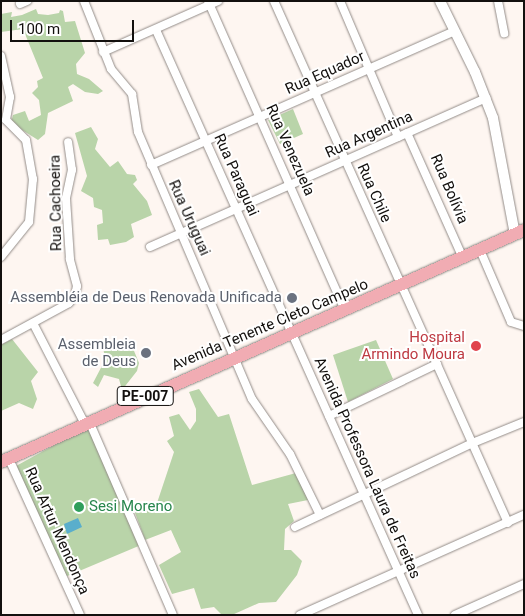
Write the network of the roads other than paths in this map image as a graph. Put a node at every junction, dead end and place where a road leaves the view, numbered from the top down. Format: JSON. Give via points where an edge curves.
{"nodes":[{"id":1,"x":84,"y":1,"type":"edge"},
{"id":2,"x":218,"y":1,"type":"edge"},
{"id":3,"x":274,"y":1,"type":"edge"},
{"id":4,"x":340,"y":1,"type":"edge"},
{"id":5,"x":440,"y":1,"type":"edge"},
{"id":6,"x":498,"y":1,"type":"edge"},
{"id":7,"x":208,"y":3,"type":"edge"},
{"id":8,"x":156,"y":30,"type":"junction"},
{"id":9,"x":455,"y":31,"type":"junction"},
{"id":10,"x":504,"y":33,"type":"dead end"},
{"id":11,"x":103,"y":52,"type":"junction"},
{"id":12,"x":1,"y":56,"type":"edge"},
{"id":13,"x":369,"y":69,"type":"junction"},
{"id":14,"x":314,"y":93,"type":"junction"},
{"id":15,"x":486,"y":98,"type":"junction"},
{"id":16,"x":260,"y":117,"type":"junction"},
{"id":17,"x":4,"y":119,"type":"edge"},
{"id":18,"x":407,"y":133,"type":"junction"},
{"id":19,"x":398,"y":137,"type":"junction"},
{"id":20,"x":206,"y":141,"type":"junction"},
{"id":21,"x":68,"y":142,"type":"dead end"},
{"id":22,"x":345,"y":160,"type":"junction"},
{"id":23,"x":151,"y":165,"type":"junction"},
{"id":24,"x":290,"y":184,"type":"junction"},
{"id":25,"x":236,"y":208,"type":"junction"},
{"id":26,"x":519,"y":232,"type":"edge"},
{"id":27,"x":180,"y":234,"type":"junction"},
{"id":28,"x":150,"y":247,"type":"dead end"},
{"id":29,"x":480,"y":250,"type":"junction"},
{"id":30,"x":1,"y":257,"type":"edge"},
{"id":31,"x":463,"y":258,"type":"junction"},
{"id":32,"x":400,"y":286,"type":"junction"},
{"id":33,"x":345,"y":310,"type":"junction"},
{"id":34,"x":33,"y":323,"type":"junction"},
{"id":35,"x":524,"y":326,"type":"edge"},
{"id":36,"x":290,"y":332,"type":"junction"},
{"id":37,"x":1,"y":340,"type":"edge"},
{"id":38,"x":236,"y":356,"type":"junction"},
{"id":39,"x":437,"y":364,"type":"junction"},
{"id":40,"x":329,"y":416,"type":"junction"},
{"id":41,"x":87,"y":422,"type":"junction"},
{"id":42,"x":524,"y":422,"type":"edge"},
{"id":43,"x":474,"y":442,"type":"junction"},
{"id":44,"x":5,"y":461,"type":"edge"},
{"id":45,"x":365,"y":493,"type":"junction"},
{"id":46,"x":320,"y":515,"type":"junction"},
{"id":47,"x":524,"y":515,"type":"edge"},
{"id":48,"x":508,"y":522,"type":"junction"},
{"id":49,"x":295,"y":527,"type":"dead end"},
{"id":50,"x":400,"y":572,"type":"junction"},
{"id":51,"x":524,"y":584,"type":"edge"},
{"id":52,"x":80,"y":615,"type":"edge"},
{"id":53,"x":173,"y":615,"type":"edge"},
{"id":54,"x":300,"y":615,"type":"edge"},
{"id":55,"x":418,"y":615,"type":"edge"},
{"id":56,"x":455,"y":615,"type":"edge"}],
"edges":[{"from":1,"to":11,"type":"street"},
{"from":2,"to":7,"type":"street"},
{"from":3,"to":14,"type":"street","name":"Rua Chile"},
{"from":4,"to":13,"type":"street"},
{"from":5,"to":9,"type":"street"},
{"from":6,"to":10,"type":"street"},
{"from":7,"to":8,"type":"street"},
{"from":7,"to":16,"type":"street","name":"Rua Venezuela"},
{"from":8,"to":11,"type":"street"},
{"from":8,"to":20,"type":"street","name":"Rua Paraguai"},
{"from":9,"to":13,"type":"street","name":"Rua Equador"},
{"from":9,"to":15,"type":"street"},
{"from":11,"to":23,"type":"street","name":"Rua Uruguai","via":[[114,75],[128,89],[135,108],[136,128]]},
{"from":12,"to":17,"type":"street","via":[[10,97]]},
{"from":13,"to":14,"type":"street","name":"Rua Equador"},
{"from":13,"to":19,"type":"street"},
{"from":14,"to":16,"type":"street","name":"Rua Equador"},
{"from":14,"to":22,"type":"street","name":"Rua Chile"},
{"from":15,"to":18,"type":"street","name":"Rua Argentina"},
{"from":15,"to":26,"type":"street"},
{"from":16,"to":20,"type":"street","name":"Rua Equador"},
{"from":16,"to":24,"type":"street","name":"Rua Venezuela"},
{"from":17,"to":30,"type":"street","via":[[28,144],[33,179],[32,210],[25,229]]},
{"from":18,"to":19,"type":"street","name":"Rua Argentina"},
{"from":18,"to":31,"type":"street","name":"Rua Bolívia"},
{"from":19,"to":22,"type":"street","name":"Rua Argentina"},
{"from":20,"to":23,"type":"street","name":"Rua Equador"},
{"from":20,"to":25,"type":"street","name":"Rua Paraguai"},
{"from":21,"to":34,"type":"street","name":"Rua Cachoeira","via":[[72,170],[67,206],[70,259],[76,291],[69,303]]},
{"from":22,"to":24,"type":"street","name":"Rua Argentina"},
{"from":22,"to":32,"type":"street","name":"Rua Chile"},
{"from":23,"to":27,"type":"street","name":"Rua Uruguai"},
{"from":24,"to":25,"type":"street","name":"Rua Argentina"},
{"from":24,"to":33,"type":"street","name":"Rua Venezuela"},
{"from":25,"to":27,"type":"street","name":"Rua Argentina"},
{"from":25,"to":36,"type":"street","name":"Rua Paraguai"},
{"from":26,"to":29,"type":"main road","name":"Avenida Tenente Cleto Campelo","number":"PE-007"},
{"from":27,"to":28,"type":"street","name":"Rua Argentina"},
{"from":27,"to":38,"type":"street","name":"Rua Uruguai"},
{"from":29,"to":31,"type":"main road","name":"Avenida Tenente Cleto Campelo","number":"PE-007"},
{"from":29,"to":35,"type":"street","via":[[511,322]]},
{"from":31,"to":32,"type":"main road","name":"Avenida Tenente Cleto Campelo","number":"PE-007"},
{"from":32,"to":33,"type":"main road","name":"Avenida Tenente Cleto Campelo","number":"PE-007"},
{"from":32,"to":39,"type":"street","name":"Rua Chile"},
{"from":33,"to":36,"type":"main road","name":"Avenida Tenente Cleto Campelo","number":"PE-007"},
{"from":34,"to":37,"type":"street","name":"Rua Cachoeira"},
{"from":34,"to":41,"type":"street"},
{"from":36,"to":38,"type":"main road","name":"Avenida Tenente Cleto Campelo","number":"PE-007"},
{"from":36,"to":40,"type":"street","name":"Avenida Professora Laura de Freitas"},
{"from":38,"to":41,"type":"main road","name":"Avenida Tenente Cleto Campelo","number":"PE-007"},
{"from":38,"to":46,"type":"street","name":"Rua Uruguai","via":[[252,399],[290,454]]},
{"from":39,"to":40,"type":"street"},
{"from":39,"to":43,"type":"street","name":"Rua Chile"},
{"from":40,"to":45,"type":"street","name":"Avenida Professora Laura de Freitas"},
{"from":41,"to":44,"type":"main road","name":"Avenida Tenente Cleto Campelo","number":"PE-007"},
{"from":41,"to":53,"type":"street"},
{"from":42,"to":43,"type":"street"},
{"from":43,"to":45,"type":"street"},
{"from":43,"to":48,"type":"street","name":"Rua Chile"},
{"from":44,"to":52,"type":"street","name":"Rua Artur Mendonça"},
{"from":45,"to":46,"type":"street"},
{"from":45,"to":50,"type":"street","name":"Avenida Professora Laura de Freitas"},
{"from":46,"to":49,"type":"street"},
{"from":47,"to":48,"type":"street"},
{"from":48,"to":50,"type":"street"},
{"from":50,"to":54,"type":"street"},
{"from":50,"to":55,"type":"street","name":"Avenida Professora Laura de Freitas"},
{"from":51,"to":56,"type":"street"}]}
